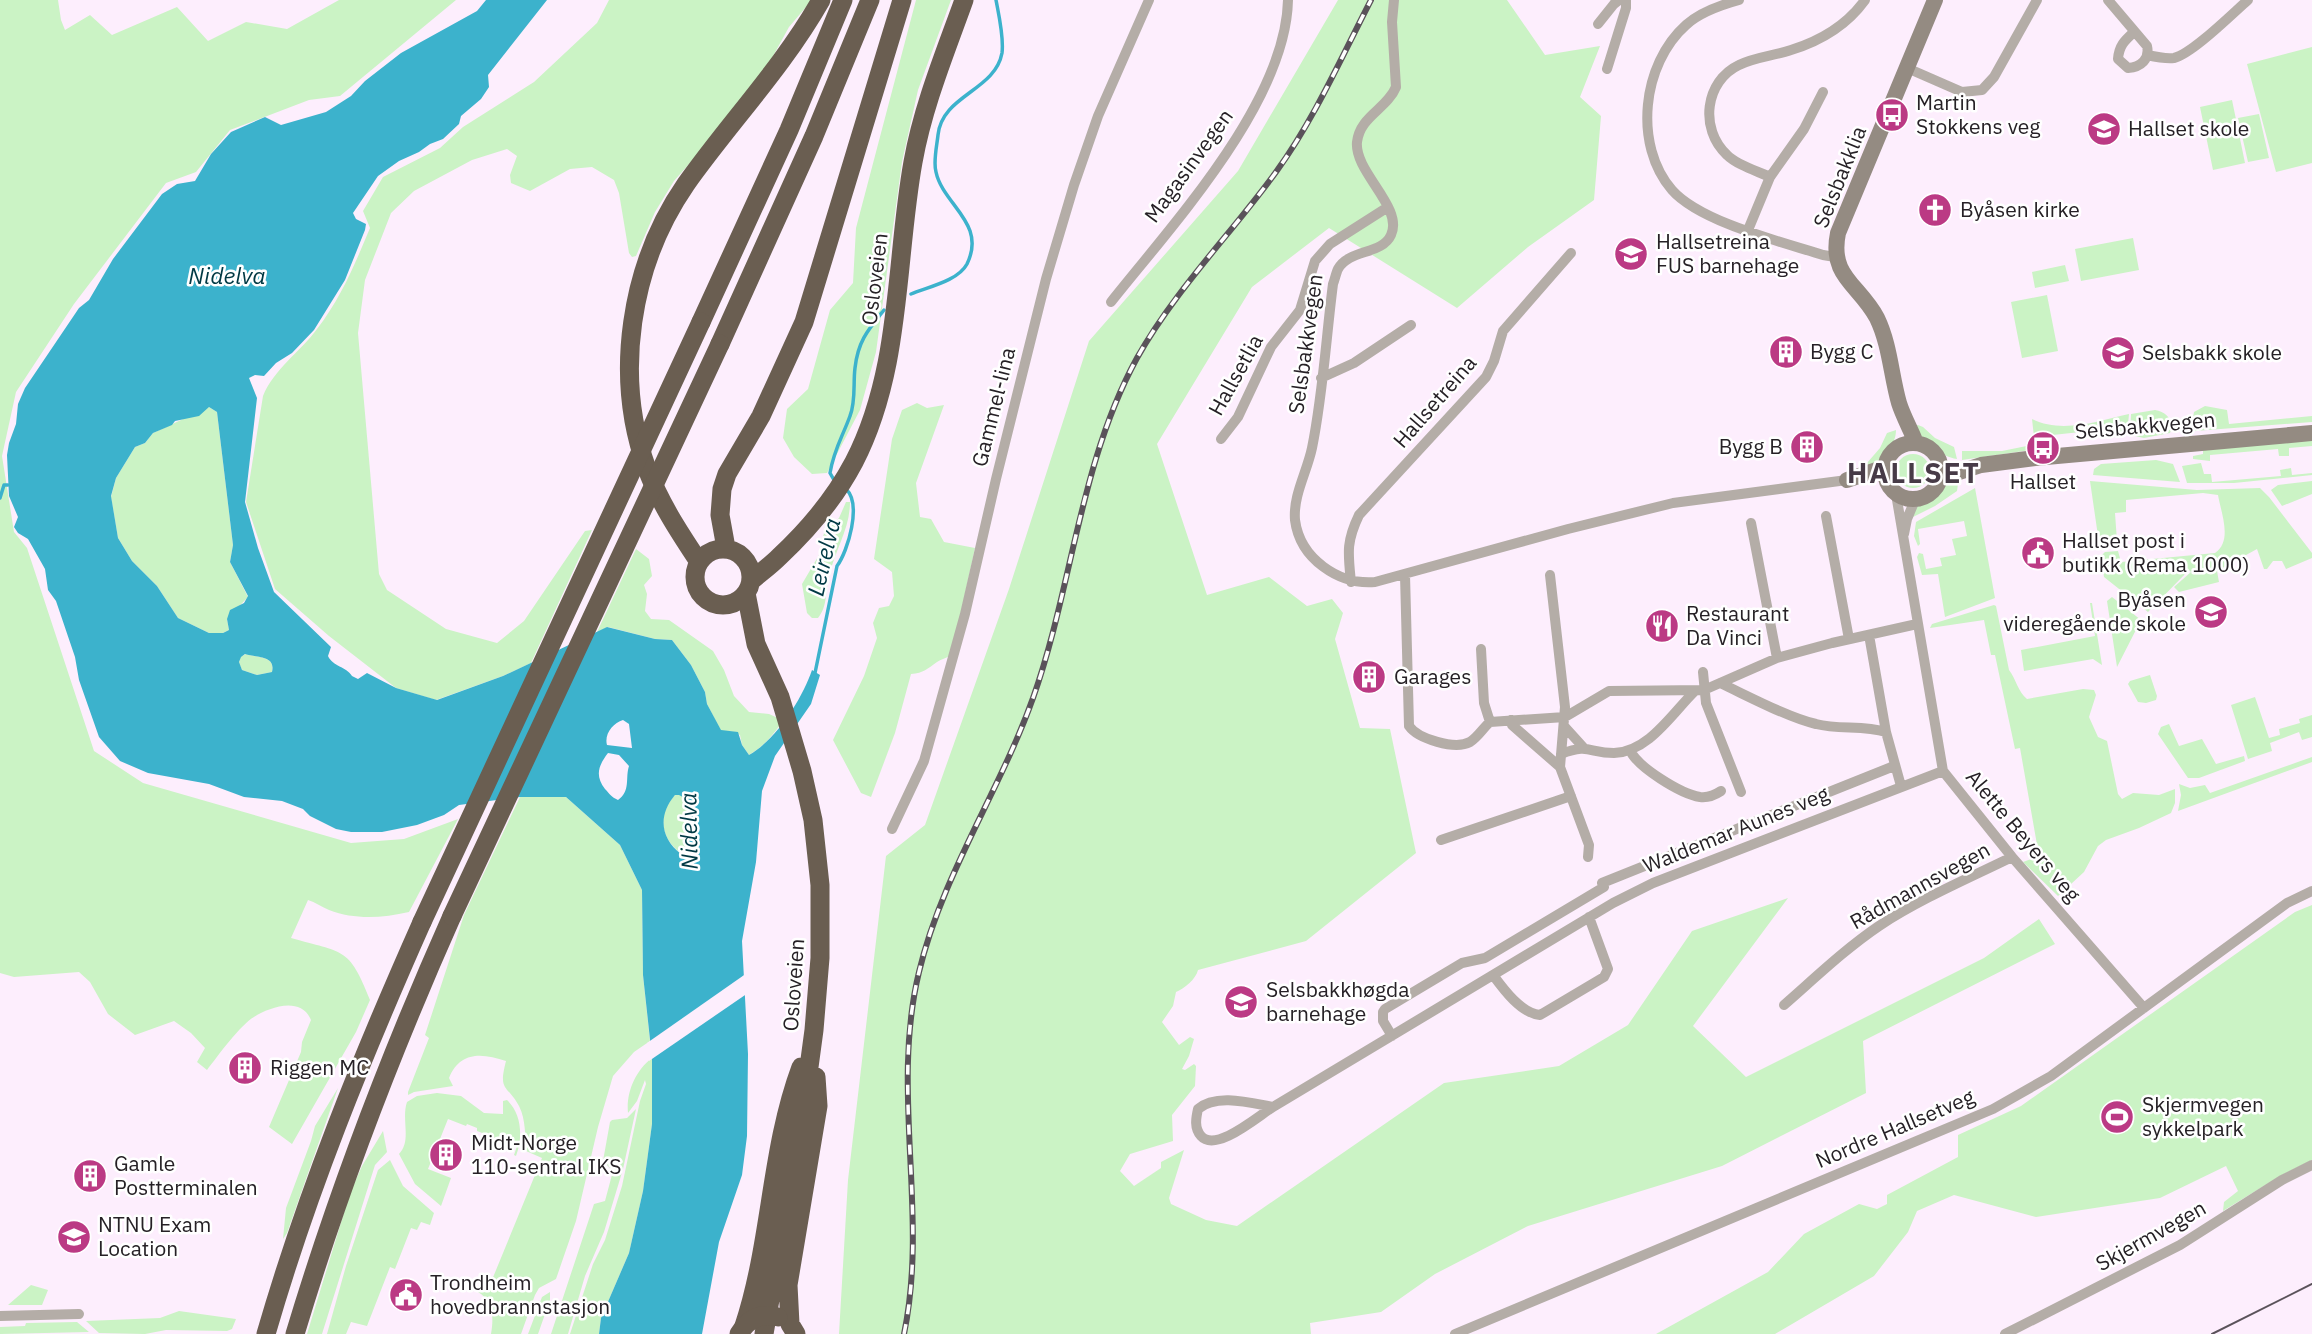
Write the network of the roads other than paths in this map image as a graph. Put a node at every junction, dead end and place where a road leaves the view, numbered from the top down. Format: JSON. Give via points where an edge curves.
{"nodes":[{"id":1,"x":821,"y":0,"type":"edge"},
{"id":2,"x":843,"y":0,"type":"edge"},
{"id":3,"x":870,"y":0,"type":"edge"},
{"id":4,"x":902,"y":0,"type":"edge"},
{"id":5,"x":964,"y":0,"type":"edge"},
{"id":6,"x":1149,"y":0,"type":"edge"},
{"id":7,"x":1288,"y":0,"type":"edge"},
{"id":8,"x":1394,"y":0,"type":"edge"},
{"id":9,"x":1619,"y":0,"type":"edge"},
{"id":10,"x":1626,"y":0,"type":"edge"},
{"id":11,"x":1739,"y":0,"type":"edge"},
{"id":12,"x":1865,"y":0,"type":"edge"},
{"id":13,"x":1934,"y":0,"type":"edge"},
{"id":14,"x":2036,"y":0,"type":"edge"},
{"id":15,"x":2248,"y":0,"type":"edge"},
{"id":16,"x":2115,"y":2,"type":"edge"},
{"id":17,"x":1715,"y":3,"type":"edge"},
{"id":18,"x":1598,"y":24,"type":"dead end"},
{"id":19,"x":2134,"y":32,"type":"junction"},
{"id":20,"x":2147,"y":55,"type":"junction"},
{"id":21,"x":1907,"y":68,"type":"junction"},
{"id":22,"x":1606,"y":69,"type":"dead end"},
{"id":23,"x":1823,"y":92,"type":"dead end"},
{"id":24,"x":1770,"y":177,"type":"junction"},
{"id":25,"x":1388,"y":207,"type":"junction"},
{"id":26,"x":1748,"y":230,"type":"junction"},
{"id":27,"x":1571,"y":253,"type":"dead end"},
{"id":28,"x":1835,"y":257,"type":"junction"},
{"id":29,"x":1111,"y":302,"type":"dead end"},
{"id":30,"x":1411,"y":325,"type":"dead end"},
{"id":31,"x":1321,"y":378,"type":"junction"},
{"id":32,"x":1900,"y":405,"type":"junction"},
{"id":33,"x":2312,"y":433,"type":"edge"},
{"id":34,"x":1221,"y":439,"type":"dead end"},
{"id":35,"x":1916,"y":443,"type":"junction"},
{"id":36,"x":1898,"y":447,"type":"junction"},
{"id":37,"x":1939,"y":460,"type":"junction"},
{"id":38,"x":1981,"y":465,"type":"junction"},
{"id":39,"x":1941,"y":478,"type":"junction"},
{"id":40,"x":1847,"y":481,"type":"joint"},
{"id":41,"x":1889,"y":481,"type":"junction"},
{"id":42,"x":1915,"y":499,"type":"junction"},
{"id":43,"x":1826,"y":516,"type":"dead end"},
{"id":44,"x":1751,"y":523,"type":"dead end"},
{"id":45,"x":1903,"y":541,"type":"junction"},
{"id":46,"x":790,"y":544,"type":"junction"},
{"id":47,"x":735,"y":552,"type":"junction"},
{"id":48,"x":699,"y":562,"type":"junction"},
{"id":49,"x":1405,"y":575,"type":"junction"},
{"id":50,"x":1550,"y":575,"type":"dead end"},
{"id":51,"x":1351,"y":582,"type":"junction"},
{"id":52,"x":749,"y":587,"type":"junction"},
{"id":53,"x":718,"y":605,"type":"junction"},
{"id":54,"x":1917,"y":624,"type":"junction"},
{"id":55,"x":1870,"y":635,"type":"junction"},
{"id":56,"x":1849,"y":639,"type":"junction"},
{"id":57,"x":757,"y":644,"type":"junction"},
{"id":58,"x":1481,"y":649,"type":"dead end"},
{"id":59,"x":1777,"y":658,"type":"junction"},
{"id":60,"x":1703,"y":672,"type":"dead end"},
{"id":61,"x":1720,"y":683,"type":"junction"},
{"id":62,"x":1700,"y":691,"type":"junction"},
{"id":63,"x":1511,"y":720,"type":"junction"},
{"id":64,"x":1490,"y":722,"type":"junction"},
{"id":65,"x":1565,"y":722,"type":"junction"},
{"id":66,"x":1886,"y":732,"type":"junction"},
{"id":67,"x":1583,"y":747,"type":"junction"},
{"id":68,"x":1630,"y":750,"type":"junction"},
{"id":69,"x":1561,"y":754,"type":"junction"},
{"id":70,"x":1894,"y":766,"type":"junction"},
{"id":71,"x":1560,"y":767,"type":"junction"},
{"id":72,"x":1944,"y":771,"type":"junction"},
{"id":73,"x":1901,"y":786,"type":"junction"},
{"id":74,"x":1721,"y":791,"type":"dead end"},
{"id":75,"x":1741,"y":792,"type":"dead end"},
{"id":76,"x":1571,"y":796,"type":"junction"},
{"id":77,"x":892,"y":829,"type":"dead end"},
{"id":78,"x":1441,"y":840,"type":"dead end"},
{"id":79,"x":1588,"y":857,"type":"dead end"},
{"id":80,"x":2012,"y":857,"type":"junction"},
{"id":81,"x":2312,"y":891,"type":"edge"},
{"id":82,"x":1589,"y":917,"type":"junction"},
{"id":83,"x":1493,"y":975,"type":"junction"},
{"id":84,"x":1784,"y":1005,"type":"dead end"},
{"id":85,"x":2144,"y":1008,"type":"junction"},
{"id":86,"x":814,"y":1030,"type":"junction"},
{"id":87,"x":1392,"y":1036,"type":"junction"},
{"id":88,"x":1273,"y":1107,"type":"junction"},
{"id":89,"x":2312,"y":1165,"type":"edge"},
{"id":90,"x":79,"y":1314,"type":"dead end"},
{"id":91,"x":0,"y":1316,"type":"edge"},
{"id":92,"x":788,"y":1325,"type":"edge"},
{"id":93,"x":742,"y":1330,"type":"edge"},
{"id":94,"x":266,"y":1334,"type":"edge"},
{"id":95,"x":295,"y":1334,"type":"edge"},
{"id":96,"x":764,"y":1334,"type":"edge"},
{"id":97,"x":1455,"y":1334,"type":"edge"},
{"id":98,"x":2005,"y":1334,"type":"edge"}],
"edges":[{"from":1,"to":48,"type":"highway","via":[[766,82],[687,183],[652,246],[642,280],[630,355],[637,428],[664,507]]},
{"from":2,"to":94,"type":"highway","bridge":true,"via":[[789,130],[377,1024],[326,1150]]},
{"from":3,"to":95,"type":"highway","bridge":true,"via":[[720,344],[404,1026],[349,1164]]},
{"from":4,"to":47,"type":"highway","via":[[804,322],[725,481],[720,514]]},
{"from":5,"to":46,"type":"highway","name":"Osloveien","via":[[920,126],[887,367],[874,416],[854,463],[827,506]]},
{"from":6,"to":77,"type":"street","name":"Gammel-lina","via":[[1098,116],[1071,197],[1046,279],[928,748]]},
{"from":7,"to":29,"type":"street","name":"Magasinvegen","via":[[1281,44],[1239,136]]},
{"from":8,"to":25,"type":"street","via":[[1396,87],[1393,96],[1368,118],[1356,146]]},
{"from":9,"to":18,"type":"street"},
{"from":10,"to":22,"type":"street"},
{"from":11,"to":17,"type":"street"},
{"from":12,"to":24,"type":"street","via":[[1841,25],[1819,39],[1737,65],[1720,78],[1711,96],[1709,117],[1714,137],[1727,156]]},
{"from":13,"to":21,"type":"street","name":"Selsbakklia"},
{"from":14,"to":21,"type":"street","via":[[1994,77],[1982,90],[1962,92]]},
{"from":15,"to":20,"type":"street","via":[[2190,50],[2161,59]]},
{"from":16,"to":19,"type":"street"},
{"from":17,"to":26,"type":"street","via":[[1686,24],[1662,55],[1648,89],[1647,127],[1657,164],[1672,190],[1704,214]]},
{"from":19,"to":20,"type":"street","via":[[2147,46]]},
{"from":19,"to":20,"type":"street","via":[[2122,43],[2118,59],[2128,68],[2136,67]]},
{"from":21,"to":28,"type":"street","name":"Selsbakklia","via":[[1838,233]]},
{"from":23,"to":24,"type":"street"},
{"from":24,"to":26,"type":"street"},
{"from":25,"to":31,"type":"street","name":"Selsbakkvegen","via":[[1391,235],[1382,245],[1351,256],[1338,267]]},
{"from":25,"to":34,"type":"street","name":"Hallsetlia","via":[[1329,244],[1315,261],[1300,310],[1271,346],[1238,417]]},
{"from":26,"to":28,"type":"street"},
{"from":27,"to":51,"type":"street","name":"Hallsetreina","via":[[1503,331],[1486,377],[1359,515],[1349,535]]},
{"from":28,"to":32,"type":"street","name":"Selsbakklia","via":[[1877,320]]},
{"from":30,"to":31,"type":"street","via":[[1354,363]]},
{"from":31,"to":51,"type":"street","name":"Selsbakkvegen","via":[[1313,446],[1297,495],[1295,523],[1317,561],[1334,576]]},
{"from":32,"to":35,"type":"street","name":"Selsbakklia"},
{"from":32,"to":36,"type":"street","name":"Selsbakklia"},
{"from":33,"to":38,"type":"street","name":"Selsbakkvegen"},
{"from":35,"to":36,"type":"street"},
{"from":35,"to":37,"type":"street"},
{"from":36,"to":41,"type":"street","via":[[1892,452]]},
{"from":37,"to":38,"type":"street","name":"Selsbakkvegen"},
{"from":37,"to":39,"type":"street"},
{"from":38,"to":39,"type":"street","name":"Selsbakkvegen"},
{"from":39,"to":42,"type":"street","via":[[1931,493]]},
{"from":40,"to":41,"type":"street"},
{"from":40,"to":49,"type":"street","via":[[1672,503]]},
{"from":41,"to":42,"type":"street"},
{"from":41,"to":45,"type":"street","name":"Alette Beyers veg"},
{"from":42,"to":45,"type":"street","name":"Alette Beyers veg"},
{"from":43,"to":56,"type":"street"},
{"from":44,"to":59,"type":"street"},
{"from":45,"to":54,"type":"street","name":"Alette Beyers veg"},
{"from":46,"to":47,"type":"highway","name":"Osloveien","via":[[762,553]]},
{"from":46,"to":52,"type":"highway","name":"Osloveien"},
{"from":47,"to":48,"type":"highway","via":[[708,552]]},
{"from":47,"to":52,"type":"highway","via":[[750,567]]},
{"from":48,"to":53,"type":"highway","via":[[696,586]]},
{"from":49,"to":51,"type":"street"},
{"from":49,"to":64,"type":"street","via":[[1410,729],[1464,745]]},
{"from":50,"to":65,"type":"street"},
{"from":52,"to":53,"type":"highway","via":[[733,603]]},
{"from":52,"to":57,"type":"highway","name":"Osloveien"},
{"from":53,"to":57,"type":"highway","name":"Osloveien"},
{"from":54,"to":55,"type":"street"},
{"from":54,"to":72,"type":"street","name":"Alette Beyers veg"},
{"from":55,"to":56,"type":"street"},
{"from":55,"to":66,"type":"street"},
{"from":56,"to":59,"type":"street"},
{"from":57,"to":86,"type":"highway","name":"Osloveien","via":[[795,744],[813,820],[820,923]]},
{"from":58,"to":64,"type":"street","via":[[1484,703]]},
{"from":59,"to":61,"type":"street"},
{"from":60,"to":62,"type":"street"},
{"from":61,"to":62,"type":"street"},
{"from":61,"to":66,"type":"street","via":[[1806,722]]},
{"from":62,"to":65,"type":"street","via":[[1609,691]]},
{"from":62,"to":68,"type":"street"},
{"from":62,"to":75,"type":"street","name":"Waldemar Aunes veg"},
{"from":63,"to":64,"type":"street"},
{"from":63,"to":65,"type":"street"},
{"from":63,"to":71,"type":"street"},
{"from":65,"to":67,"type":"street"},
{"from":65,"to":69,"type":"street"},
{"from":66,"to":70,"type":"street"},
{"from":67,"to":68,"type":"street","via":[[1612,753]]},
{"from":67,"to":69,"type":"street"},
{"from":68,"to":74,"type":"street","name":"Waldemar Aunes veg","via":[[1634,759],[1686,792],[1707,797]]},
{"from":69,"to":71,"type":"street"},
{"from":70,"to":73,"type":"street"},
{"from":70,"to":87,"type":"street","name":"Waldemar Aunes veg","via":[[1603,885],[1485,958],[1462,963],[1385,1009],[1383,1021]]},
{"from":71,"to":76,"type":"street"},
{"from":72,"to":73,"type":"street","name":"Waldemar Aunes veg"},
{"from":72,"to":80,"type":"street","name":"Alette Beyers veg"},
{"from":73,"to":82,"type":"street","name":"Waldemar Aunes veg","via":[[1653,883]]},
{"from":76,"to":78,"type":"street"},
{"from":76,"to":79,"type":"street","via":[[1589,845]]},
{"from":80,"to":84,"type":"street","name":"Rådmannsvegen","via":[[1880,925]]},
{"from":80,"to":85,"type":"street","name":"Alette Beyers veg"},
{"from":81,"to":85,"type":"street","name":"Nordre Hallsetveg","via":[[2287,903]]},
{"from":82,"to":83,"type":"street","name":"Waldemar Aunes veg"},
{"from":82,"to":83,"type":"street","via":[[1608,968],[1604,977],[1540,1015],[1531,1014]]},
{"from":83,"to":87,"type":"street","name":"Waldemar Aunes veg"},
{"from":85,"to":97,"type":"street","name":"Nordre Hallsetveg","via":[[2051,1076],[1993,1109]]},
{"from":86,"to":92,"type":"highway","via":[[818,1106],[788,1285]]},
{"from":86,"to":93,"type":"highway","via":[[788,1102],[757,1284]]},
{"from":86,"to":96,"type":"highway","name":"Osloveien"},
{"from":87,"to":88,"type":"street","name":"Waldemar Aunes veg"},
{"from":88,"to":88,"type":"street","name":"Waldemar Aunes veg","via":[[1215,1141],[1201,1136],[1196,1127],[1198,1110],[1212,1102]]},
{"from":89,"to":98,"type":"street","name":"Skjermvegen","via":[[2180,1245]]},
{"from":90,"to":91,"type":"street"},
{"from":92,"to":93,"type":"highway","bridge":true,"via":[[760,1316]]}]}
